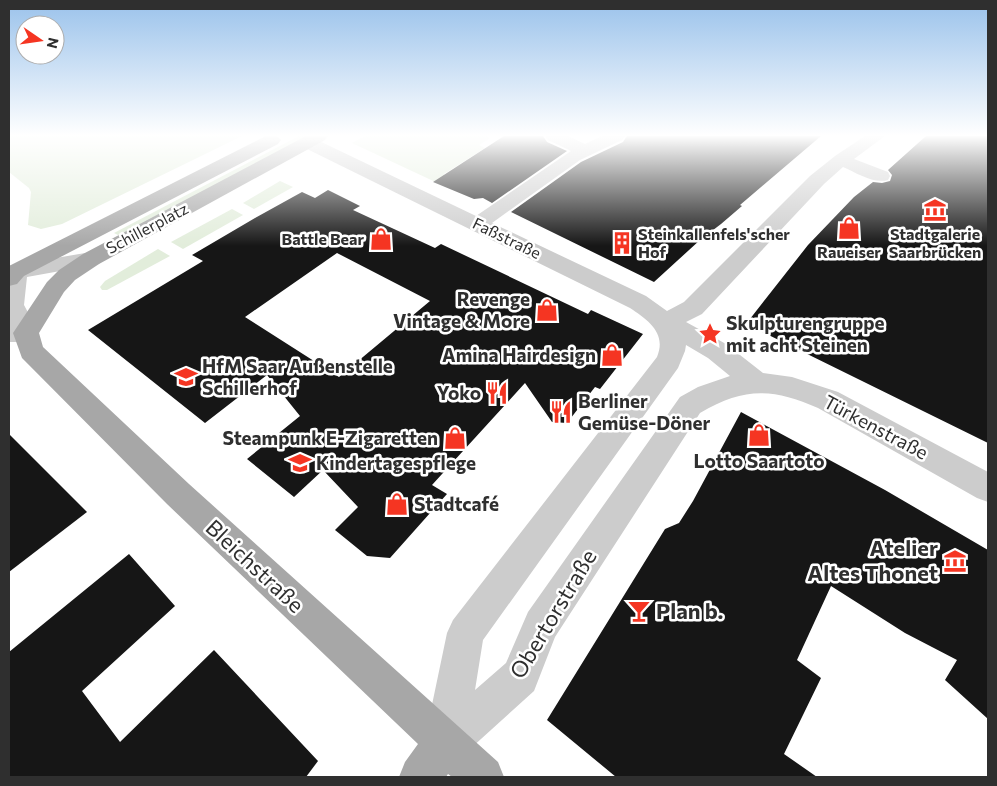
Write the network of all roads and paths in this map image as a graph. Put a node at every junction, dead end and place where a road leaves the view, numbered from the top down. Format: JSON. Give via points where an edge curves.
{"nodes":[{"id":1,"x":206,"y":173,"type":"edge"},
{"id":2,"x":250,"y":173,"type":"edge"},
{"id":3,"x":378,"y":173,"type":"edge"},
{"id":4,"x":550,"y":173,"type":"edge"},
{"id":5,"x":826,"y":173,"type":"edge"},
{"id":6,"x":873,"y":173,"type":"edge"},
{"id":7,"x":881,"y":176,"type":"dead end"},
{"id":8,"x":478,"y":224,"type":"junction"},
{"id":9,"x":90,"y":259,"type":"junction"},
{"id":10,"x":11,"y":270,"type":"edge"},
{"id":11,"x":666,"y":322,"type":"junction"},
{"id":12,"x":19,"y":342,"type":"edge"},
{"id":13,"x":757,"y":383,"type":"junction"},
{"id":14,"x":988,"y":488,"type":"edge"},
{"id":15,"x":445,"y":742,"type":"junction"},
{"id":16,"x":420,"y":777,"type":"edge"},
{"id":17,"x":483,"y":777,"type":"edge"}],
"edges":[{"from":1,"to":10,"type":"main road","name":"Schillerplatz"},
{"from":2,"to":9,"type":"main road","name":"Schillerplatz"},
{"from":3,"to":8,"type":"street","name":"Faßstraße"},
{"from":4,"to":8,"type":"street"},
{"from":5,"to":11,"type":"street","via":[[693,308]]},
{"from":6,"to":7,"type":"street"},
{"from":8,"to":11,"type":"street","name":"Faßstraße","via":[[638,302]]},
{"from":9,"to":10,"type":"street","via":[[59,266]]},
{"from":9,"to":12,"type":"main road","name":"Schillerplatz","via":[[55,288]]},
{"from":10,"to":12,"type":"street","via":[[12,304]]},
{"from":11,"to":13,"type":"street","name":"Faßstraße","via":[[717,351]]},
{"from":11,"to":15,"type":"street","via":[[673,334],[673,352],[669,360],[466,634]]},
{"from":12,"to":15,"type":"main road","name":"Bleichstraße"},
{"from":13,"to":14,"type":"street","name":"Türkenstraße","via":[[778,383],[828,400]]},
{"from":13,"to":15,"type":"street","name":"Obertorstraße","via":[[727,387],[706,394],[690,405],[541,625],[520,677]]},
{"from":15,"to":16,"type":"main road"},
{"from":15,"to":17,"type":"main road","name":"Bleichstraße"}]}
